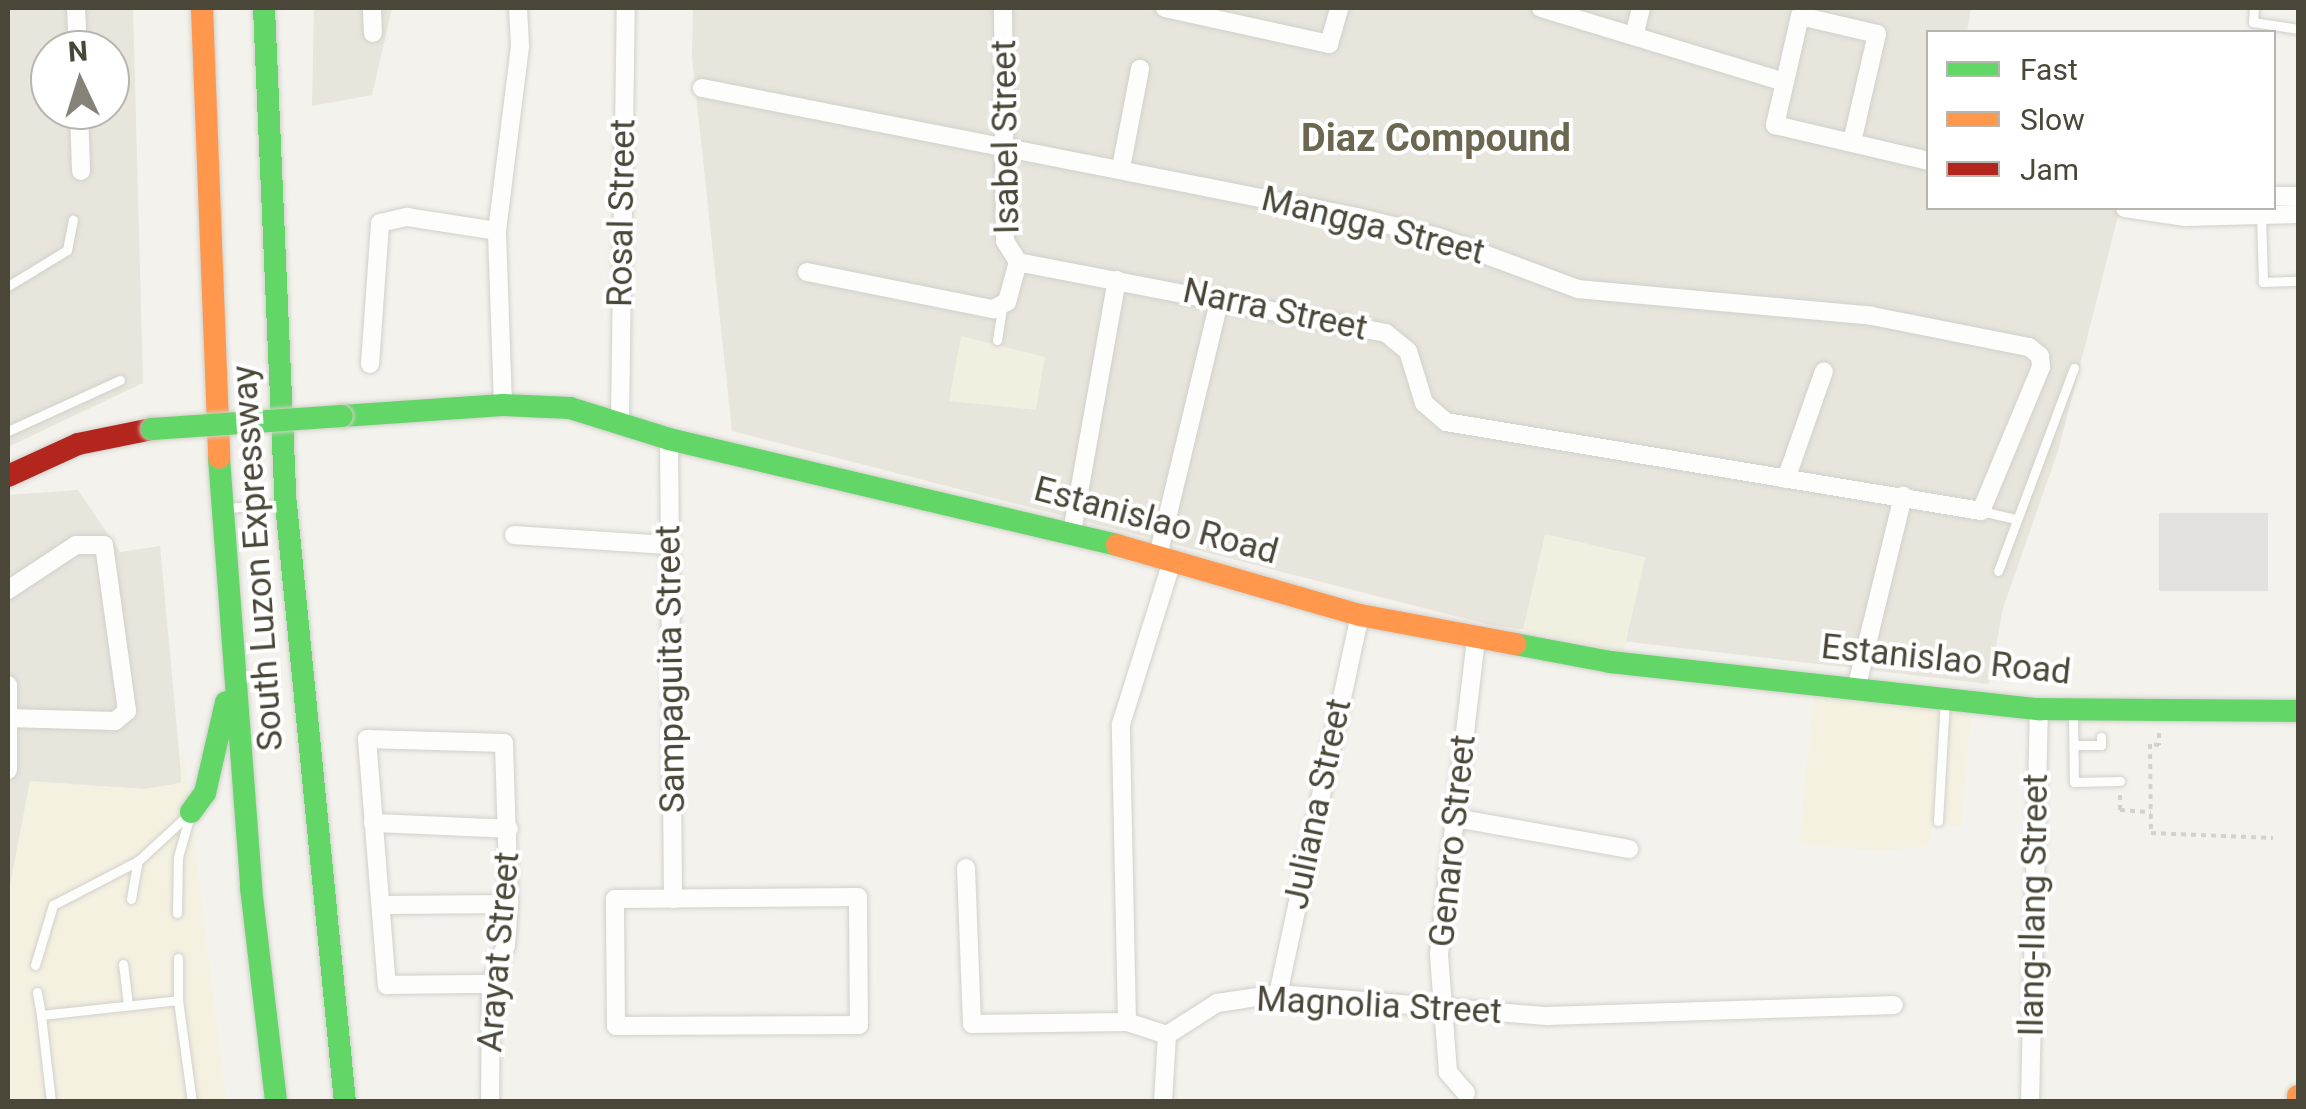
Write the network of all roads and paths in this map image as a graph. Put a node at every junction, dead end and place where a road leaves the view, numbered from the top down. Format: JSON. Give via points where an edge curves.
{"nodes":[{"id":1,"x":202,"y":8,"type":"edge"},
{"id":2,"x":264,"y":8,"type":"edge"},
{"id":3,"x":372,"y":8,"type":"edge"},
{"id":4,"x":518,"y":8,"type":"edge"},
{"id":5,"x":626,"y":8,"type":"edge"},
{"id":6,"x":1003,"y":8,"type":"edge"},
{"id":7,"x":1165,"y":8,"type":"edge"},
{"id":8,"x":1340,"y":8,"type":"edge"},
{"id":9,"x":1541,"y":8,"type":"edge"},
{"id":10,"x":1641,"y":8,"type":"edge"},
{"id":11,"x":2254,"y":8,"type":"edge"},
{"id":12,"x":2298,"y":28,"type":"edge"},
{"id":13,"x":373,"y":34,"type":"dead end"},
{"id":14,"x":1634,"y":36,"type":"junction"},
{"id":15,"x":1140,"y":68,"type":"dead end"},
{"id":16,"x":1785,"y":82,"type":"junction"},
{"id":17,"x":702,"y":88,"type":"dead end"},
{"id":18,"x":79,"y":130,"type":"edge"},
{"id":19,"x":1852,"y":142,"type":"junction"},
{"id":20,"x":1006,"y":144,"type":"junction"},
{"id":21,"x":1926,"y":160,"type":"edge"},
{"id":22,"x":1121,"y":168,"type":"junction"},
{"id":23,"x":80,"y":171,"type":"dead end"},
{"id":24,"x":2165,"y":210,"type":"edge"},
{"id":25,"x":2261,"y":214,"type":"junction"},
{"id":26,"x":2298,"y":214,"type":"edge"},
{"id":27,"x":72,"y":220,"type":"dead end"},
{"id":28,"x":496,"y":231,"type":"junction"},
{"id":29,"x":1018,"y":262,"type":"junction"},
{"id":30,"x":807,"y":272,"type":"dead end"},
{"id":31,"x":1117,"y":280,"type":"junction"},
{"id":32,"x":2298,"y":281,"type":"edge"},
{"id":33,"x":8,"y":286,"type":"edge"},
{"id":34,"x":1220,"y":297,"type":"junction"},
{"id":35,"x":1002,"y":308,"type":"junction"},
{"id":36,"x":996,"y":340,"type":"dead end"},
{"id":37,"x":370,"y":364,"type":"dead end"},
{"id":38,"x":2074,"y":368,"type":"dead end"},
{"id":39,"x":1824,"y":371,"type":"dead end"},
{"id":40,"x":120,"y":380,"type":"dead end"},
{"id":41,"x":503,"y":405,"type":"junction"},
{"id":42,"x":620,"y":418,"type":"junction"},
{"id":43,"x":8,"y":431,"type":"edge"},
{"id":44,"x":669,"y":439,"type":"junction"},
{"id":45,"x":8,"y":476,"type":"edge"},
{"id":46,"x":1786,"y":478,"type":"junction"},
{"id":47,"x":1903,"y":496,"type":"junction"},
{"id":48,"x":286,"y":504,"type":"junction"},
{"id":49,"x":221,"y":509,"type":"junction"},
{"id":50,"x":1982,"y":511,"type":"junction"},
{"id":51,"x":2015,"y":520,"type":"junction"},
{"id":52,"x":1072,"y":532,"type":"junction"},
{"id":53,"x":514,"y":535,"type":"dead end"},
{"id":54,"x":670,"y":544,"type":"junction"},
{"id":55,"x":1165,"y":558,"type":"junction"},
{"id":56,"x":1998,"y":571,"type":"dead end"},
{"id":57,"x":8,"y":590,"type":"edge"},
{"id":58,"x":1360,"y":615,"type":"junction"},
{"id":59,"x":1476,"y":641,"type":"junction"},
{"id":60,"x":234,"y":660,"type":"junction"},
{"id":61,"x":8,"y":685,"type":"edge"},
{"id":62,"x":1857,"y":685,"type":"junction"},
{"id":63,"x":1945,"y":697,"type":"junction"},
{"id":64,"x":2038,"y":708,"type":"junction"},
{"id":65,"x":2073,"y":710,"type":"junction"},
{"id":66,"x":2158,"y":710,"type":"junction"},
{"id":67,"x":2298,"y":710,"type":"edge"},
{"id":68,"x":8,"y":718,"type":"edge"},
{"id":69,"x":2101,"y":724,"type":"junction"},
{"id":70,"x":2074,"y":745,"type":"junction"},
{"id":71,"x":8,"y":770,"type":"edge"},
{"id":72,"x":2120,"y":781,"type":"joint"},
{"id":73,"x":191,"y":812,"type":"junction"},
{"id":74,"x":2150,"y":812,"type":"junction"},
{"id":75,"x":1455,"y":818,"type":"junction"},
{"id":76,"x":1938,"y":820,"type":"dead end"},
{"id":77,"x":373,"y":823,"type":"junction"},
{"id":78,"x":508,"y":829,"type":"junction"},
{"id":79,"x":2272,"y":838,"type":"dead end"},
{"id":80,"x":1629,"y":849,"type":"dead end"},
{"id":81,"x":138,"y":862,"type":"junction"},
{"id":82,"x":966,"y":868,"type":"dead end"},
{"id":83,"x":673,"y":899,"type":"junction"},
{"id":84,"x":131,"y":900,"type":"dead end"},
{"id":85,"x":382,"y":904,"type":"junction"},
{"id":86,"x":510,"y":904,"type":"junction"},
{"id":87,"x":178,"y":914,"type":"dead end"},
{"id":88,"x":178,"y":958,"type":"dead end"},
{"id":89,"x":123,"y":964,"type":"dead end"},
{"id":90,"x":35,"y":965,"type":"dead end"},
{"id":91,"x":491,"y":984,"type":"junction"},
{"id":92,"x":36,"y":992,"type":"dead end"},
{"id":93,"x":1278,"y":994,"type":"junction"},
{"id":94,"x":178,"y":1000,"type":"junction"},
{"id":95,"x":128,"y":1003,"type":"junction"},
{"id":96,"x":1894,"y":1006,"type":"dead end"},
{"id":97,"x":1442,"y":1012,"type":"junction"},
{"id":98,"x":41,"y":1014,"type":"junction"},
{"id":99,"x":1128,"y":1022,"type":"junction"},
{"id":100,"x":1167,"y":1035,"type":"junction"},
{"id":101,"x":1466,"y":1093,"type":"dead end"},
{"id":102,"x":51,"y":1102,"type":"edge"},
{"id":103,"x":192,"y":1102,"type":"edge"},
{"id":104,"x":276,"y":1102,"type":"edge"},
{"id":105,"x":345,"y":1102,"type":"edge"},
{"id":106,"x":490,"y":1102,"type":"edge"},
{"id":107,"x":1164,"y":1102,"type":"edge"},
{"id":108,"x":2030,"y":1102,"type":"edge"}],
"edges":[{"from":1,"to":49,"type":"main road","name":"South Luzon Expressway"},
{"from":2,"to":48,"type":"main road","name":"South Luzon Expressway"},
{"from":3,"to":13,"type":"street"},
{"from":4,"to":28,"type":"street","via":[[520,46]]},
{"from":5,"to":42,"type":"street","name":"Rosal Street"},
{"from":6,"to":20,"type":"street","name":"Isabel Street"},
{"from":7,"to":8,"type":"street","via":[[1328,44]]},
{"from":9,"to":14,"type":"street"},
{"from":10,"to":14,"type":"street"},
{"from":11,"to":12,"type":"lane","via":[[2253,22]]},
{"from":14,"to":16,"type":"street"},
{"from":15,"to":22,"type":"street"},
{"from":16,"to":19,"type":"street","via":[[1775,125]]},
{"from":16,"to":19,"type":"street","via":[[1800,16],[1877,34]]},
{"from":17,"to":20,"type":"street","name":"Mangga Street"},
{"from":18,"to":23,"type":"street"},
{"from":19,"to":21,"type":"street"},
{"from":20,"to":22,"type":"street","name":"Mangga Street"},
{"from":20,"to":29,"type":"street","name":"Isabel Street","via":[[1005,240]]},
{"from":22,"to":50,"type":"street","name":"Mangga Street","via":[[1438,237],[1578,289],[1872,316],[2030,347],[2040,356]]},
{"from":24,"to":25,"type":"street","via":[[2185,217]]},
{"from":25,"to":26,"type":"street"},
{"from":25,"to":32,"type":"lane","via":[[2264,282]]},
{"from":27,"to":33,"type":"lane","via":[[67,250]]},
{"from":28,"to":37,"type":"street","via":[[406,217],[380,223]]},
{"from":28,"to":41,"type":"street"},
{"from":29,"to":31,"type":"street","name":"Narra Street"},
{"from":29,"to":35,"type":"street"},
{"from":30,"to":35,"type":"street"},
{"from":31,"to":34,"type":"street","name":"Narra Street"},
{"from":31,"to":52,"type":"street"},
{"from":34,"to":46,"type":"street","name":"Narra Street","via":[[1386,333],[1408,352],[1424,403],[1446,422]]},
{"from":34,"to":55,"type":"street"},
{"from":35,"to":36,"type":"lane"},
{"from":38,"to":51,"type":"lane"},
{"from":39,"to":46,"type":"street"},
{"from":40,"to":43,"type":"lane"},
{"from":41,"to":42,"type":"main road","name":"Estanislao Road"},
{"from":41,"to":45,"type":"main road","name":"Estanislao Road","bridge":true,"via":[[152,429],[78,444]]},
{"from":42,"to":44,"type":"main road","name":"Estanislao Road"},
{"from":44,"to":52,"type":"main road","name":"Estanislao Road"},
{"from":44,"to":54,"type":"street","name":"Sampaguita Street"},
{"from":46,"to":47,"type":"street","name":"Narra Street"},
{"from":47,"to":50,"type":"street","name":"Narra Street"},
{"from":47,"to":62,"type":"street"},
{"from":48,"to":49,"type":"lane"},
{"from":48,"to":105,"type":"main road","name":"South Luzon Expressway"},
{"from":49,"to":60,"type":"main road","name":"South Luzon Expressway"},
{"from":50,"to":51,"type":"lane"},
{"from":51,"to":56,"type":"lane"},
{"from":52,"to":55,"type":"main road","name":"Estanislao Road"},
{"from":53,"to":54,"type":"street"},
{"from":54,"to":83,"type":"street","name":"Sampaguita Street"},
{"from":55,"to":58,"type":"main road","name":"Estanislao Road"},
{"from":55,"to":99,"type":"street","via":[[1121,724]]},
{"from":57,"to":68,"type":"street","via":[[76,545],[104,545],[127,711],[115,722]]},
{"from":58,"to":59,"type":"main road","name":"Estanislao Road"},
{"from":58,"to":93,"type":"street","name":"Juliana Street"},
{"from":59,"to":62,"type":"main road","name":"Estanislao Road","via":[[1610,662]]},
{"from":59,"to":75,"type":"street","name":"Genaro Street"},
{"from":60,"to":73,"type":"main road","via":[[205,793]]},
{"from":60,"to":104,"type":"main road","name":"South Luzon Expressway"},
{"from":61,"to":68,"type":"street"},
{"from":62,"to":63,"type":"main road","name":"Estanislao Road"},
{"from":63,"to":64,"type":"main road","name":"Estanislao Road"},
{"from":63,"to":76,"type":"lane"},
{"from":64,"to":65,"type":"main road","name":"Estanislao Road"},
{"from":64,"to":108,"type":"street","name":"Ilang-Ilang Street"},
{"from":65,"to":69,"type":"main road","name":"Estanislao Road"},
{"from":65,"to":70,"type":"lane"},
{"from":66,"to":67,"type":"main road","name":"Estanislao Road"},
{"from":66,"to":69,"type":"main road","name":"Estanislao Road"},
{"from":66,"to":74,"type":"path","via":[[2159,745],[2150,744]]},
{"from":68,"to":71,"type":"street"},
{"from":69,"to":70,"type":"lane","via":[[2101,745]]},
{"from":70,"to":72,"type":"lane","via":[[2074,782]]},
{"from":72,"to":74,"type":"path","via":[[2120,810]]},
{"from":73,"to":81,"type":"lane"},
{"from":73,"to":87,"type":"lane","via":[[178,857]]},
{"from":74,"to":79,"type":"path","via":[[2151,832]]},
{"from":75,"to":80,"type":"street"},
{"from":75,"to":97,"type":"street","name":"Genaro Street","via":[[1439,954]]},
{"from":77,"to":78,"type":"street"},
{"from":77,"to":78,"type":"street","name":"Arayat Street","via":[[367,739],[504,743]]},
{"from":77,"to":85,"type":"street"},
{"from":78,"to":86,"type":"street","name":"Arayat Street"},
{"from":81,"to":84,"type":"lane"},
{"from":81,"to":90,"type":"lane","via":[[53,905]]},
{"from":82,"to":99,"type":"street","via":[[972,1024]]},
{"from":83,"to":83,"type":"street","via":[[858,897],[859,1026],[616,1026],[615,899]]},
{"from":85,"to":86,"type":"street"},
{"from":85,"to":91,"type":"street","via":[[386,985]]},
{"from":86,"to":91,"type":"street","name":"Arayat Street","via":[[506,944]]},
{"from":88,"to":94,"type":"lane"},
{"from":89,"to":95,"type":"lane"},
{"from":91,"to":106,"type":"street","name":"Arayat Street"},
{"from":92,"to":98,"type":"lane"},
{"from":93,"to":97,"type":"street","name":"Magnolia Street"},
{"from":93,"to":100,"type":"street","name":"Magnolia Street","via":[[1218,1003]]},
{"from":94,"to":95,"type":"lane"},
{"from":94,"to":103,"type":"lane"},
{"from":95,"to":98,"type":"lane"},
{"from":96,"to":97,"type":"street","name":"Magnolia Street","via":[[1546,1016]]},
{"from":97,"to":101,"type":"street","name":"Genaro Street","via":[[1450,1079]]},
{"from":98,"to":102,"type":"lane"},
{"from":99,"to":100,"type":"street"},
{"from":100,"to":107,"type":"street"}]}
